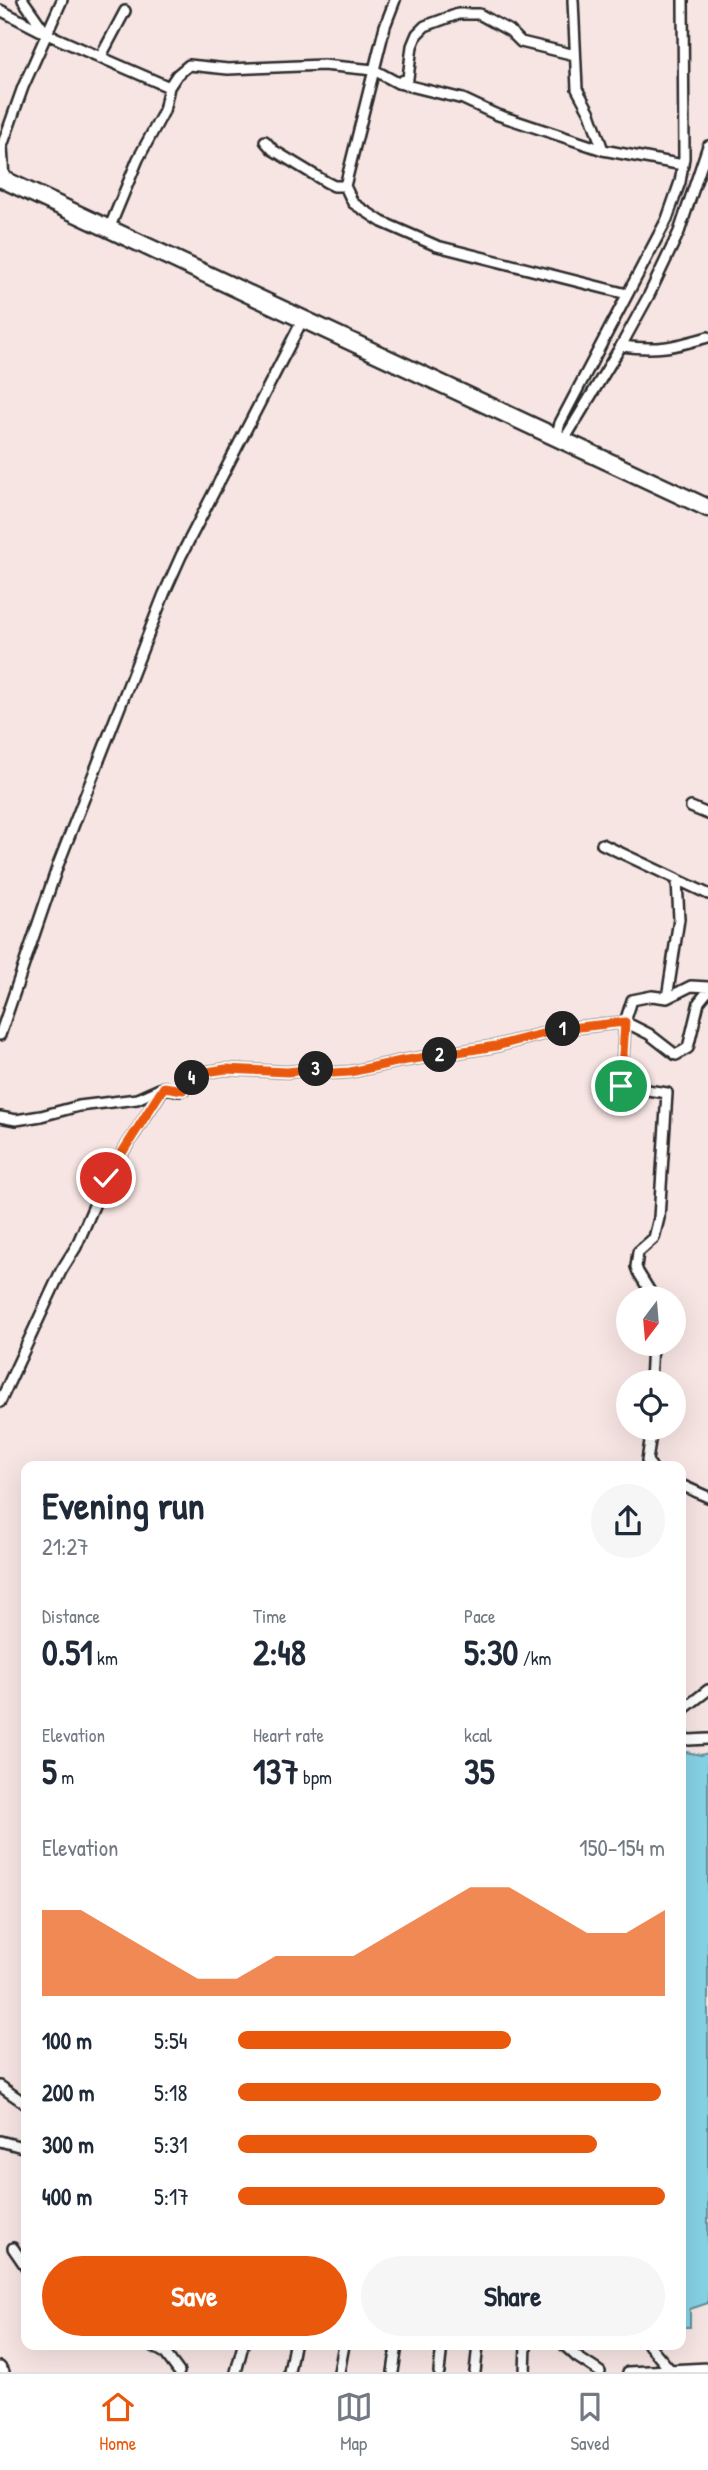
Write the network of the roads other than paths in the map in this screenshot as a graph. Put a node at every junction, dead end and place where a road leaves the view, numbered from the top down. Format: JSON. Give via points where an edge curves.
{"nodes":[{"id":1,"x":23,"y":0,"type":"edge"},
{"id":2,"x":62,"y":0,"type":"edge"},
{"id":3,"x":394,"y":0,"type":"edge"},
{"id":4,"x":573,"y":0,"type":"edge"},
{"id":5,"x":683,"y":0,"type":"edge"},
{"id":6,"x":0,"y":10,"type":"edge"},
{"id":7,"x":125,"y":10,"type":"dead end"},
{"id":8,"x":47,"y":34,"type":"junction"},
{"id":9,"x":575,"y":55,"type":"junction"},
{"id":10,"x":100,"y":58,"type":"junction"},
{"id":11,"x":374,"y":70,"type":"junction"},
{"id":12,"x":398,"y":83,"type":"junction"},
{"id":13,"x":169,"y":88,"type":"junction"},
{"id":14,"x":265,"y":141,"type":"dead end"},
{"id":15,"x":708,"y":146,"type":"edge"},
{"id":16,"x":603,"y":150,"type":"junction"},
{"id":17,"x":683,"y":166,"type":"junction"},
{"id":18,"x":2,"y":179,"type":"edge"},
{"id":19,"x":696,"y":182,"type":"junction"},
{"id":20,"x":708,"y":184,"type":"edge"},
{"id":21,"x":345,"y":186,"type":"junction"},
{"id":22,"x":109,"y":229,"type":"junction"},
{"id":23,"x":627,"y":294,"type":"junction"},
{"id":24,"x":303,"y":319,"type":"junction"},
{"id":25,"x":708,"y":337,"type":"edge"},
{"id":26,"x":621,"y":346,"type":"junction"},
{"id":27,"x":560,"y":438,"type":"junction"},
{"id":28,"x":708,"y":508,"type":"edge"},
{"id":29,"x":691,"y":807,"type":"dead end"},
{"id":30,"x":708,"y":814,"type":"edge"},
{"id":31,"x":602,"y":844,"type":"dead end"},
{"id":32,"x":677,"y":880,"type":"junction"},
{"id":33,"x":708,"y":894,"type":"edge"},
{"id":34,"x":708,"y":989,"type":"edge"},
{"id":35,"x":667,"y":998,"type":"junction"},
{"id":36,"x":625,"y":1022,"type":"junction"},
{"id":37,"x":0,"y":1035,"type":"edge"},
{"id":38,"x":164,"y":1087,"type":"junction"},
{"id":39,"x":0,"y":1117,"type":"edge"},
{"id":40,"x":647,"y":1286,"type":"edge"},
{"id":41,"x":0,"y":1402,"type":"edge"},
{"id":42,"x":651,"y":1440,"type":"edge"},
{"id":43,"x":648,"y":1461,"type":"edge"},
{"id":44,"x":686,"y":1487,"type":"edge"},
{"id":45,"x":708,"y":1497,"type":"edge"},
{"id":46,"x":708,"y":1690,"type":"edge"},
{"id":47,"x":686,"y":1707,"type":"edge"},
{"id":48,"x":686,"y":1739,"type":"edge"},
{"id":49,"x":708,"y":1739,"type":"edge"},
{"id":50,"x":0,"y":2086,"type":"edge"},
{"id":51,"x":21,"y":2101,"type":"edge"},
{"id":52,"x":0,"y":2141,"type":"edge"},
{"id":53,"x":21,"y":2147,"type":"edge"},
{"id":54,"x":13,"y":2248,"type":"dead end"},
{"id":55,"x":21,"y":2260,"type":"edge"},
{"id":56,"x":159,"y":2350,"type":"edge"},
{"id":57,"x":242,"y":2350,"type":"edge"},
{"id":58,"x":293,"y":2350,"type":"edge"},
{"id":59,"x":343,"y":2350,"type":"edge"},
{"id":60,"x":396,"y":2350,"type":"edge"},
{"id":61,"x":441,"y":2350,"type":"edge"},
{"id":62,"x":477,"y":2350,"type":"edge"},
{"id":63,"x":526,"y":2350,"type":"edge"},
{"id":64,"x":569,"y":2350,"type":"edge"},
{"id":65,"x":653,"y":2350,"type":"edge"},
{"id":66,"x":0,"y":2367,"type":"edge"},
{"id":67,"x":708,"y":2368,"type":"edge"},
{"id":68,"x":672,"y":2371,"type":"edge"},
{"id":69,"x":4,"y":2372,"type":"edge"},
{"id":70,"x":179,"y":2372,"type":"edge"},
{"id":71,"x":236,"y":2372,"type":"edge"},
{"id":72,"x":289,"y":2372,"type":"edge"},
{"id":73,"x":339,"y":2372,"type":"edge"},
{"id":74,"x":393,"y":2372,"type":"edge"},
{"id":75,"x":439,"y":2372,"type":"edge"},
{"id":76,"x":475,"y":2372,"type":"edge"},
{"id":77,"x":525,"y":2372,"type":"edge"},
{"id":78,"x":600,"y":2372,"type":"edge"},
{"id":79,"x":628,"y":2372,"type":"edge"},
{"id":80,"x":639,"y":2372,"type":"edge"}],
"edges":[{"from":1,"to":8,"type":"street"},
{"from":2,"to":8,"type":"street"},
{"from":3,"to":11,"type":"street"},
{"from":4,"to":9,"type":"street"},
{"from":5,"to":17,"type":"street"},
{"from":6,"to":8,"type":"street"},
{"from":7,"to":10,"type":"street"},
{"from":8,"to":10,"type":"street"},
{"from":8,"to":18,"type":"street","via":[[2,146]]},
{"from":9,"to":12,"type":"street","via":[[521,42],[479,14],[458,14],[416,34],[408,78]]},
{"from":9,"to":16,"type":"street","via":[[577,89]]},
{"from":10,"to":13,"type":"street"},
{"from":11,"to":12,"type":"street"},
{"from":11,"to":13,"type":"street","via":[[323,65],[228,69],[189,65]]},
{"from":11,"to":21,"type":"street"},
{"from":12,"to":16,"type":"street","via":[[463,99]]},
{"from":13,"to":22,"type":"street","via":[[164,111]]},
{"from":14,"to":21,"type":"street","via":[[334,186]]},
{"from":15,"to":19,"type":"street"},
{"from":16,"to":17,"type":"street"},
{"from":17,"to":23,"type":"street","via":[[667,219]]},
{"from":18,"to":22,"type":"highway"},
{"from":19,"to":20,"type":"street"},
{"from":19,"to":26,"type":"street","via":[[679,232]]},
{"from":21,"to":23,"type":"street","via":[[353,203],[382,222],[437,246]]},
{"from":22,"to":24,"type":"highway"},
{"from":23,"to":27,"type":"street","via":[[560,423]]},
{"from":24,"to":27,"type":"highway"},
{"from":24,"to":37,"type":"street","via":[[164,594],[58,865]]},
{"from":25,"to":26,"type":"street","via":[[666,349]]},
{"from":26,"to":27,"type":"street"},
{"from":27,"to":28,"type":"highway"},
{"from":29,"to":30,"type":"street"},
{"from":31,"to":32,"type":"street"},
{"from":32,"to":33,"type":"street"},
{"from":32,"to":35,"type":"street","via":[[679,919]]},
{"from":34,"to":35,"type":"street","via":[[691,986]]},
{"from":34,"to":36,"type":"street","via":[[699,1002],[688,1048],[676,1055]]},
{"from":35,"to":36,"type":"street","via":[[632,1000]]},
{"from":36,"to":38,"type":"street","via":[[561,1029],[496,1046],[350,1072],[226,1069],[200,1073],[183,1090]]},
{"from":36,"to":40,"type":"street","via":[[621,1086],[667,1093],[659,1219],[654,1238],[638,1252],[636,1267]]},
{"from":38,"to":39,"type":"street","via":[[137,1099],[16,1120]]},
{"from":38,"to":41,"type":"street","via":[[106,1178],[76,1247],[8,1373]]},
{"from":42,"to":43,"type":"street"},
{"from":44,"to":45,"type":"street"},
{"from":46,"to":47,"type":"street"},
{"from":48,"to":49,"type":"street"},
{"from":50,"to":51,"type":"street"},
{"from":52,"to":53,"type":"street"},
{"from":54,"to":55,"type":"street"},
{"from":56,"to":70,"type":"street"},
{"from":57,"to":71,"type":"street"},
{"from":58,"to":72,"type":"street"},
{"from":59,"to":73,"type":"street"},
{"from":60,"to":74,"type":"street"},
{"from":61,"to":75,"type":"street"},
{"from":62,"to":76,"type":"street"},
{"from":63,"to":77,"type":"street"},
{"from":64,"to":78,"type":"street"},
{"from":65,"to":68,"type":"street"},
{"from":66,"to":69,"type":"street"},
{"from":67,"to":68,"type":"street"},
{"from":68,"to":80,"type":"street"},
{"from":79,"to":80,"type":"street"}]}
